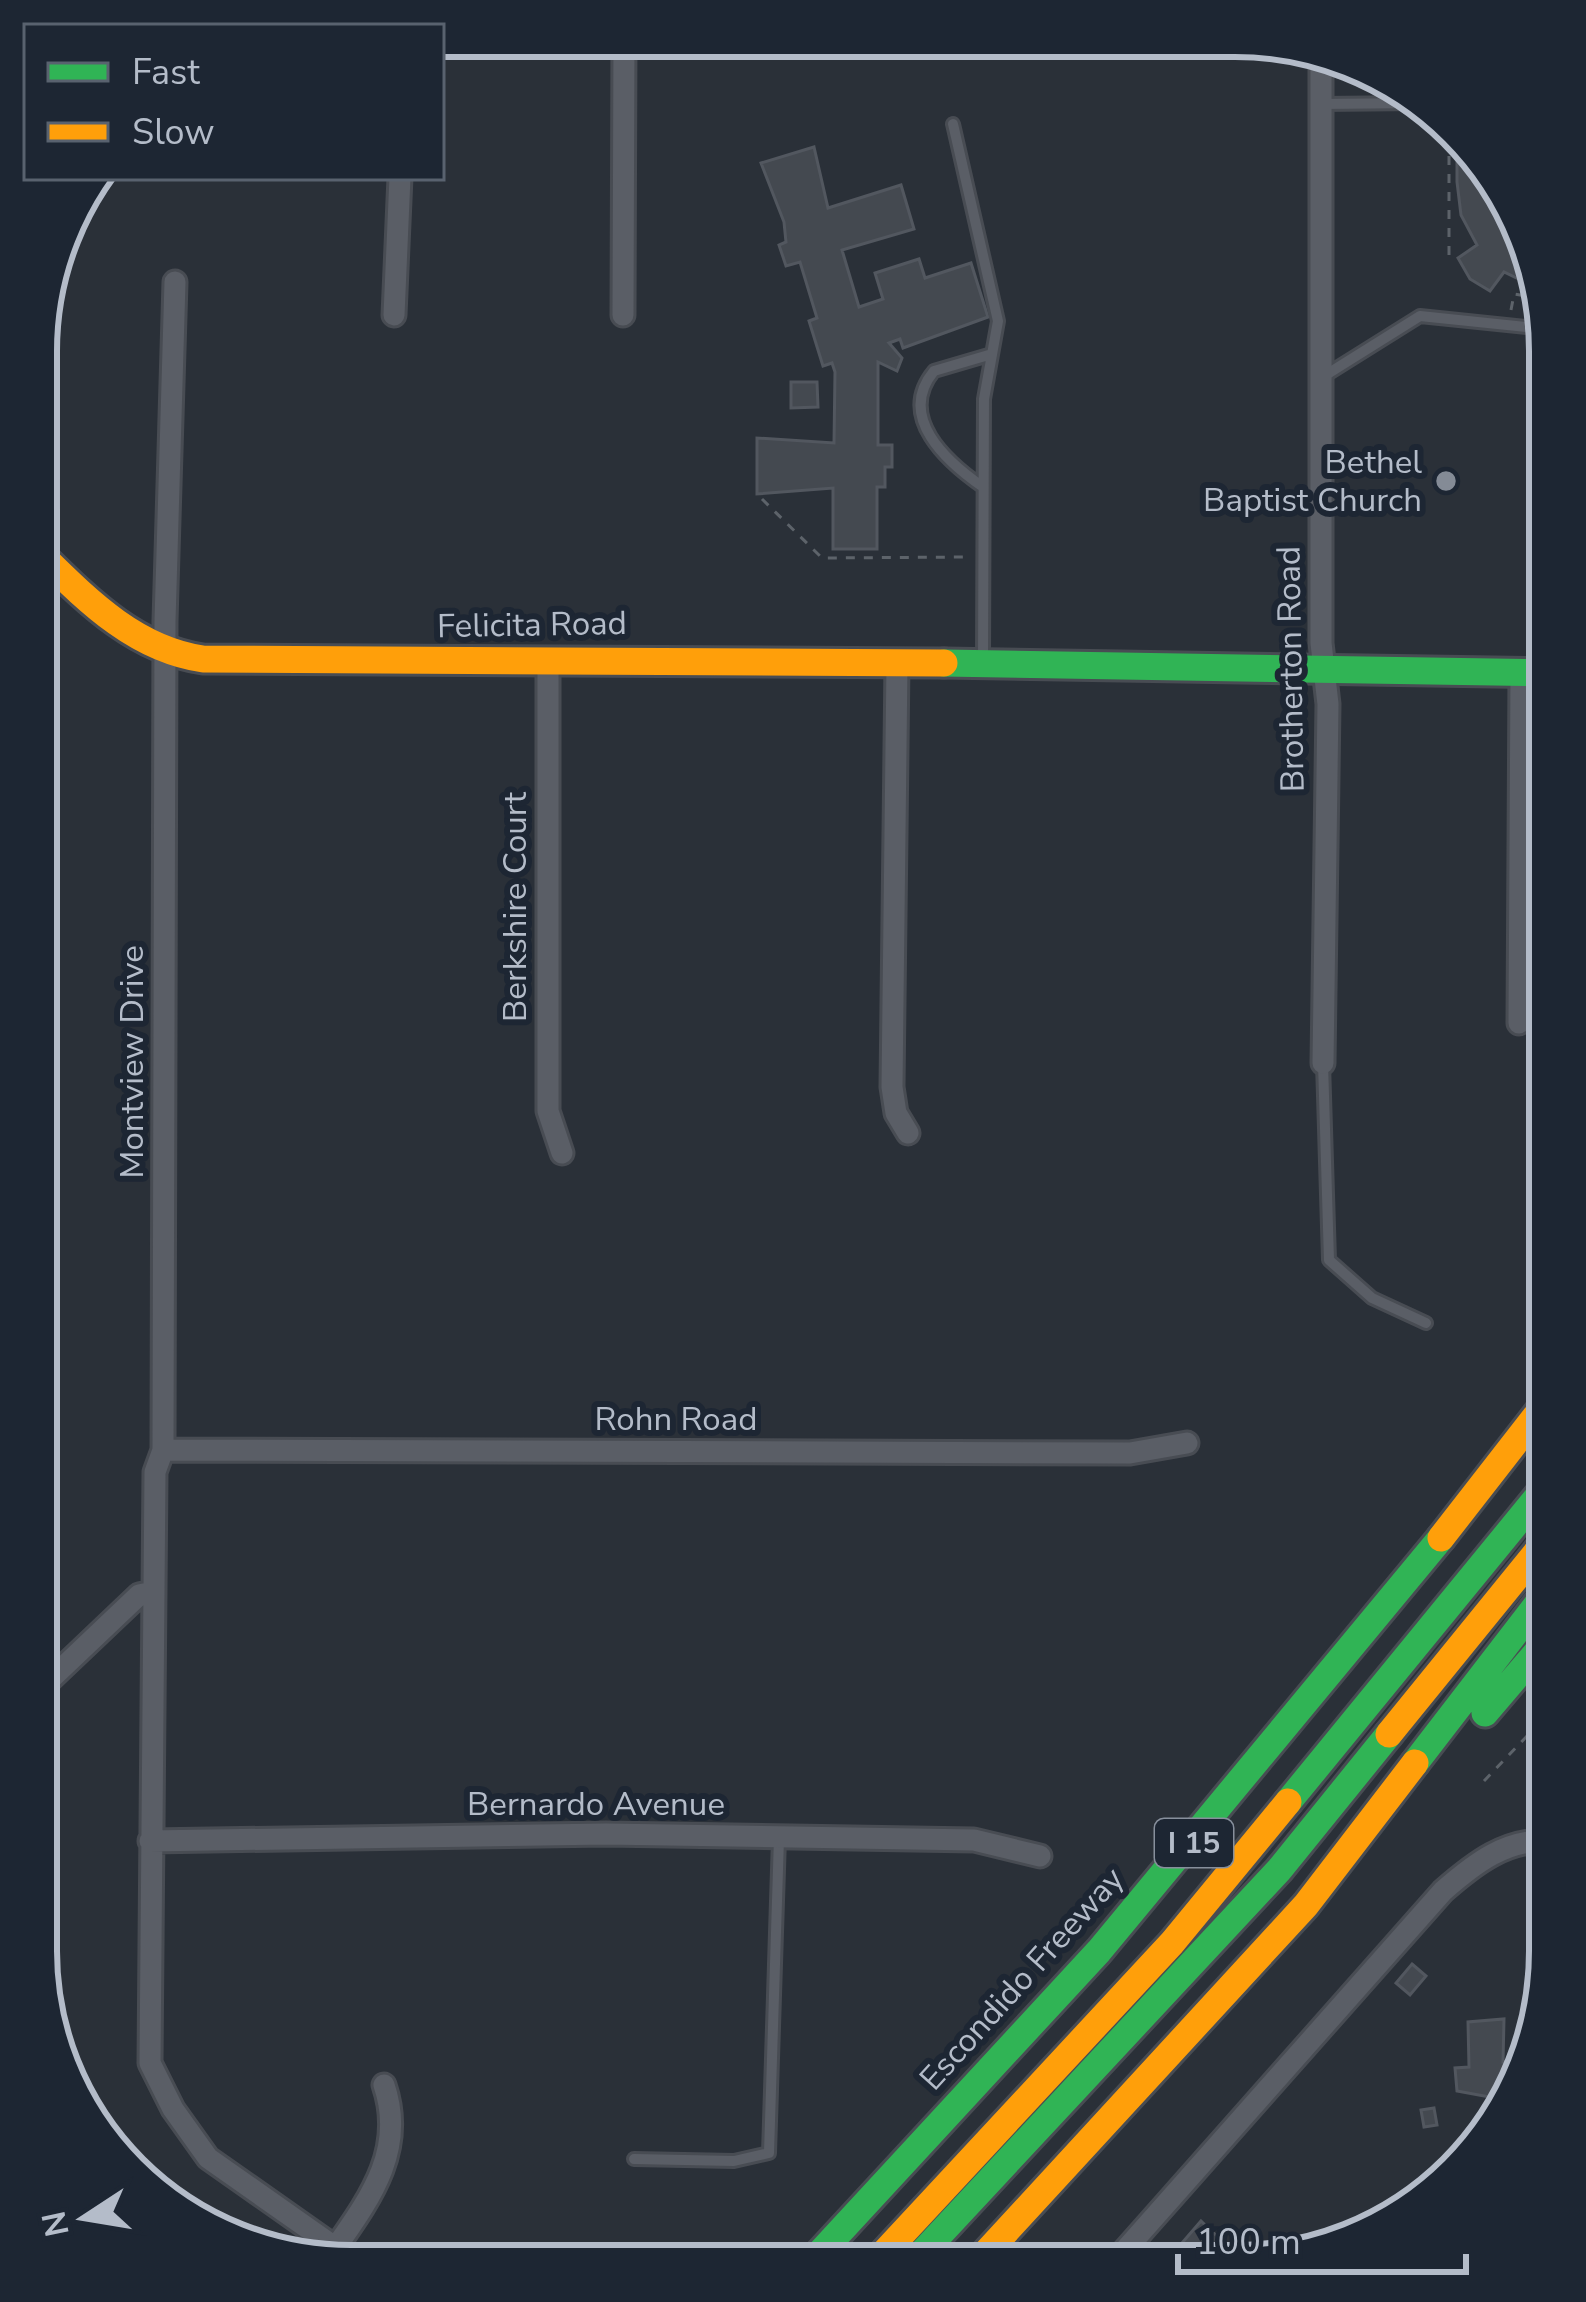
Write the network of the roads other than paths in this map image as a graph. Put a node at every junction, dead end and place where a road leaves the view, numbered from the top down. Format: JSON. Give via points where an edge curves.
{"nodes":[{"id":1,"x":624,"y":57,"type":"edge"},
{"id":2,"x":1321,"y":70,"type":"edge"},
{"id":3,"x":1393,"y":103,"type":"edge"},
{"id":4,"x":1321,"y":104,"type":"junction"},
{"id":5,"x":953,"y":124,"type":"dead end"},
{"id":6,"x":400,"y":180,"type":"edge"},
{"id":7,"x":175,"y":282,"type":"dead end"},
{"id":8,"x":394,"y":315,"type":"dead end"},
{"id":9,"x":623,"y":315,"type":"dead end"},
{"id":10,"x":1527,"y":327,"type":"edge"},
{"id":11,"x":992,"y":354,"type":"junction"},
{"id":12,"x":1321,"y":379,"type":"junction"},
{"id":13,"x":983,"y":487,"type":"junction"},
{"id":14,"x":57,"y":570,"type":"edge"},
{"id":15,"x":169,"y":654,"type":"junction"},
{"id":16,"x":548,"y":659,"type":"junction"},
{"id":17,"x":897,"y":663,"type":"junction"},
{"id":18,"x":983,"y":664,"type":"junction"},
{"id":19,"x":1324,"y":669,"type":"junction"},
{"id":20,"x":1529,"y":673,"type":"edge"},
{"id":21,"x":1529,"y":823,"type":"edge"},
{"id":22,"x":1519,"y":1022,"type":"dead end"},
{"id":23,"x":1323,"y":1064,"type":"joint"},
{"id":24,"x":908,"y":1133,"type":"dead end"},
{"id":25,"x":562,"y":1153,"type":"dead end"},
{"id":26,"x":1426,"y":1323,"type":"dead end"},
{"id":27,"x":1528,"y":1427,"type":"edge"},
{"id":28,"x":1187,"y":1443,"type":"dead end"},
{"id":29,"x":163,"y":1450,"type":"junction"},
{"id":30,"x":1528,"y":1509,"type":"edge"},
{"id":31,"x":1528,"y":1564,"type":"edge"},
{"id":32,"x":153,"y":1592,"type":"junction"},
{"id":33,"x":1528,"y":1617,"type":"edge"},
{"id":34,"x":1528,"y":1663,"type":"edge"},
{"id":35,"x":57,"y":1673,"type":"edge"},
{"id":36,"x":779,"y":1838,"type":"junction"},
{"id":37,"x":1528,"y":1840,"type":"edge"},
{"id":38,"x":150,"y":1841,"type":"junction"},
{"id":39,"x":1040,"y":1856,"type":"dead end"},
{"id":40,"x":1306,"y":1905,"type":"junction"},
{"id":41,"x":384,"y":2085,"type":"dead end"},
{"id":42,"x":634,"y":2159,"type":"dead end"},
{"id":43,"x":313,"y":2242,"type":"edge"},
{"id":44,"x":338,"y":2244,"type":"edge"},
{"id":45,"x":827,"y":2245,"type":"edge"},
{"id":46,"x":892,"y":2245,"type":"edge"},
{"id":47,"x":930,"y":2245,"type":"edge"},
{"id":48,"x":993,"y":2245,"type":"edge"},
{"id":49,"x":1130,"y":2245,"type":"edge"}],
"edges":[{"from":1,"to":9,"type":"street"},
{"from":2,"to":4,"type":"street","name":"Brotherton Road"},
{"from":3,"to":4,"type":"lane"},
{"from":4,"to":12,"type":"street","name":"Brotherton Road"},
{"from":5,"to":11,"type":"lane","via":[[995,294]]},
{"from":6,"to":8,"type":"street"},
{"from":7,"to":15,"type":"street","name":"Montview Drive"},
{"from":10,"to":12,"type":"lane","via":[[1420,316]]},
{"from":11,"to":13,"type":"lane"},
{"from":11,"to":13,"type":"lane","via":[[934,371],[922,389],[928,436],[945,460]]},
{"from":12,"to":19,"type":"street","name":"Brotherton Road"},
{"from":13,"to":18,"type":"lane"},
{"from":14,"to":15,"type":"main road","via":[[99,611]]},
{"from":15,"to":16,"type":"main road","name":"Felicita Road","via":[[365,664]]},
{"from":15,"to":29,"type":"street","name":"Montview Drive"},
{"from":16,"to":17,"type":"main road","name":"Felicita Road"},
{"from":16,"to":25,"type":"street","name":"Berkshire Court","via":[[548,1111]]},
{"from":17,"to":18,"type":"main road","name":"Felicita Road"},
{"from":17,"to":24,"type":"street","via":[[892,1087]]},
{"from":18,"to":19,"type":"main road","name":"Felicita Road"},
{"from":19,"to":20,"type":"main road","name":"Felicita Road"},
{"from":19,"to":23,"type":"street","name":"Brotherton Road"},
{"from":21,"to":22,"type":"street"},
{"from":23,"to":26,"type":"lane","via":[[1329,1260],[1372,1298]]},
{"from":27,"to":45,"type":"main road","name":"Escondido Freeway","number":"I 15","via":[[1371,1634],[1193,1844]]},
{"from":28,"to":29,"type":"street","name":"Rohn Road","via":[[1130,1453]]},
{"from":29,"to":32,"type":"street","name":"Montview Drive","via":[[155,1472]]},
{"from":30,"to":46,"type":"main road","via":[[1172,1942]]},
{"from":31,"to":47,"type":"main road","via":[[1279,1870]]},
{"from":32,"to":35,"type":"street","via":[[139,1595]]},
{"from":32,"to":38,"type":"street","name":"Montview Drive"},
{"from":33,"to":40,"type":"main road"},
{"from":34,"to":40,"type":"main road","via":[[1400,1813]]},
{"from":36,"to":38,"type":"street","name":"Bernardo Avenue"},
{"from":36,"to":39,"type":"street","name":"Bernardo Avenue","via":[[974,1840]]},
{"from":36,"to":42,"type":"lane","via":[[769,2153],[734,2161]]},
{"from":37,"to":49,"type":"street","via":[[1475,1862],[1443,1891]]},
{"from":38,"to":43,"type":"street","name":"Montview Drive","via":[[150,2063],[208,2158]]},
{"from":40,"to":48,"type":"main road"},
{"from":41,"to":44,"type":"street","via":[[394,2134],[389,2159]]}]}
